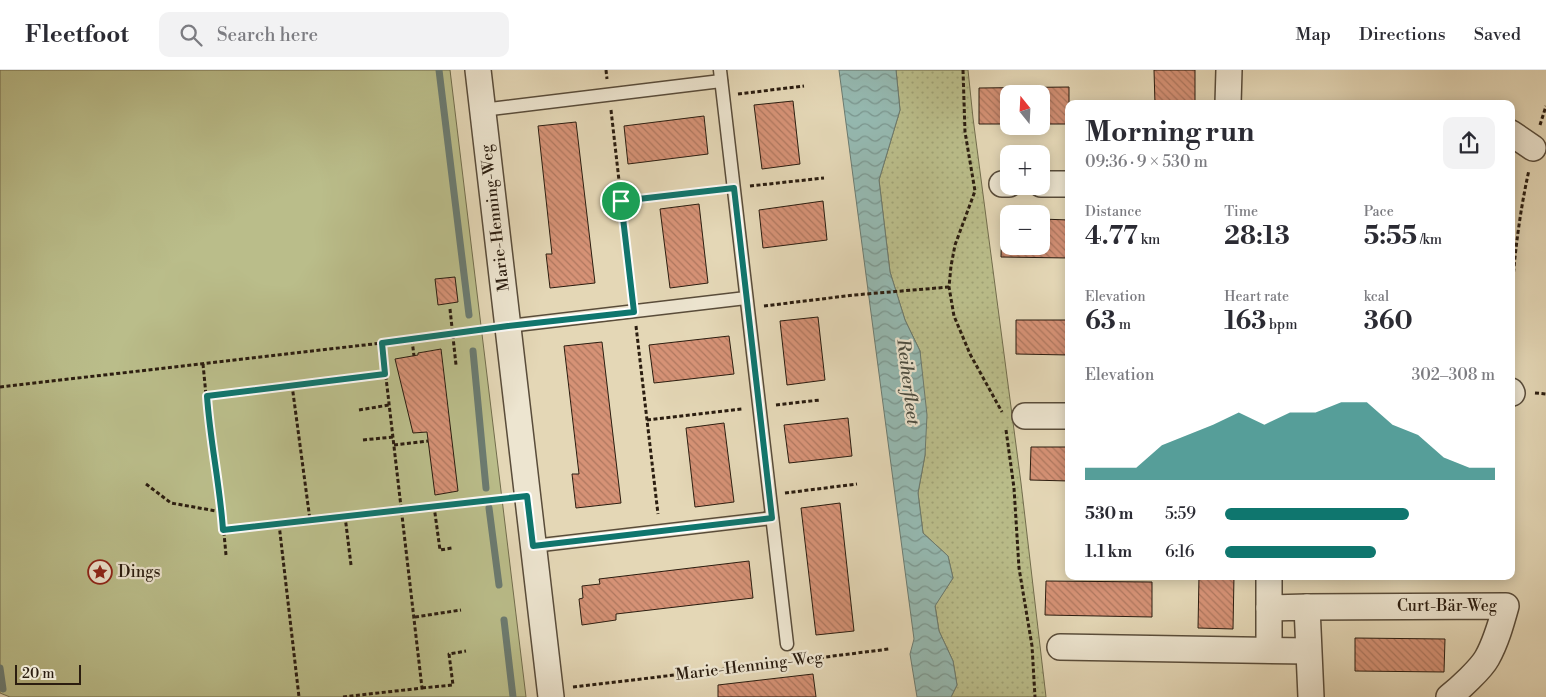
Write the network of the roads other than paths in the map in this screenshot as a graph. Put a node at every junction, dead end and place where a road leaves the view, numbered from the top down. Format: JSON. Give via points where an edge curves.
{"nodes":[{"id":1,"x":478,"y":70,"type":"edge"},
{"id":2,"x":1229,"y":70,"type":"edge"},
{"id":3,"x":720,"y":76,"type":"edge"},
{"id":4,"x":1228,"y":100,"type":"edge"},
{"id":5,"x":482,"y":110,"type":"junction"},
{"id":6,"x":1515,"y":136,"type":"edge"},
{"id":7,"x":1534,"y":148,"type":"road end"},
{"id":8,"x":1050,"y":184,"type":"edge"},
{"id":9,"x":1065,"y":184,"type":"edge"},
{"id":10,"x":746,"y":298,"type":"junction"},
{"id":11,"x":508,"y":326,"type":"junction"},
{"id":12,"x":1065,"y":416,"type":"edge"},
{"id":13,"x":1011,"y":419,"type":"road end"},
{"id":14,"x":772,"y":518,"type":"junction"},
{"id":15,"x":533,"y":546,"type":"junction"},
{"id":16,"x":1269,"y":580,"type":"edge"},
{"id":17,"x":1307,"y":607,"type":"junction"},
{"id":18,"x":1269,"y":608,"type":"junction"},
{"id":19,"x":787,"y":644,"type":"dead end"},
{"id":20,"x":1060,"y":646,"type":"dead end"},
{"id":21,"x":1269,"y":650,"type":"junction"},
{"id":22,"x":1308,"y":651,"type":"junction"},
{"id":23,"x":550,"y":693,"type":"edge"},
{"id":24,"x":1311,"y":697,"type":"edge"},
{"id":25,"x":1449,"y":697,"type":"edge"}],
"edges":[{"from":1,"to":5,"type":"street","name":"Marie-Henning-Weg"},
{"from":2,"to":4,"type":"street"},
{"from":3,"to":5,"type":"lane","name":"Marie-Henning-Weg","via":[[609,95]]},
{"from":3,"to":10,"type":"lane","name":"Marie-Henning-Weg"},
{"from":5,"to":11,"type":"street","name":"Marie-Henning-Weg"},
{"from":6,"to":7,"type":"street"},
{"from":8,"to":9,"type":"street"},
{"from":10,"to":11,"type":"lane"},
{"from":10,"to":14,"type":"lane","name":"Marie-Henning-Weg"},
{"from":11,"to":15,"type":"street","name":"Marie-Henning-Weg"},
{"from":12,"to":13,"type":"street"},
{"from":14,"to":15,"type":"lane"},
{"from":14,"to":19,"type":"lane","name":"Marie-Henning-Weg"},
{"from":15,"to":23,"type":"street","name":"Marie-Henning-Weg"},
{"from":16,"to":18,"type":"street"},
{"from":17,"to":18,"type":"street","name":"Curt-Bär-Weg"},
{"from":17,"to":22,"type":"street"},
{"from":17,"to":25,"type":"street","name":"Curt-Bär-Weg","via":[[1506,606],[1486,659]]},
{"from":18,"to":21,"type":"street"},
{"from":20,"to":21,"type":"street"},
{"from":21,"to":22,"type":"street"},
{"from":22,"to":24,"type":"street"}]}
